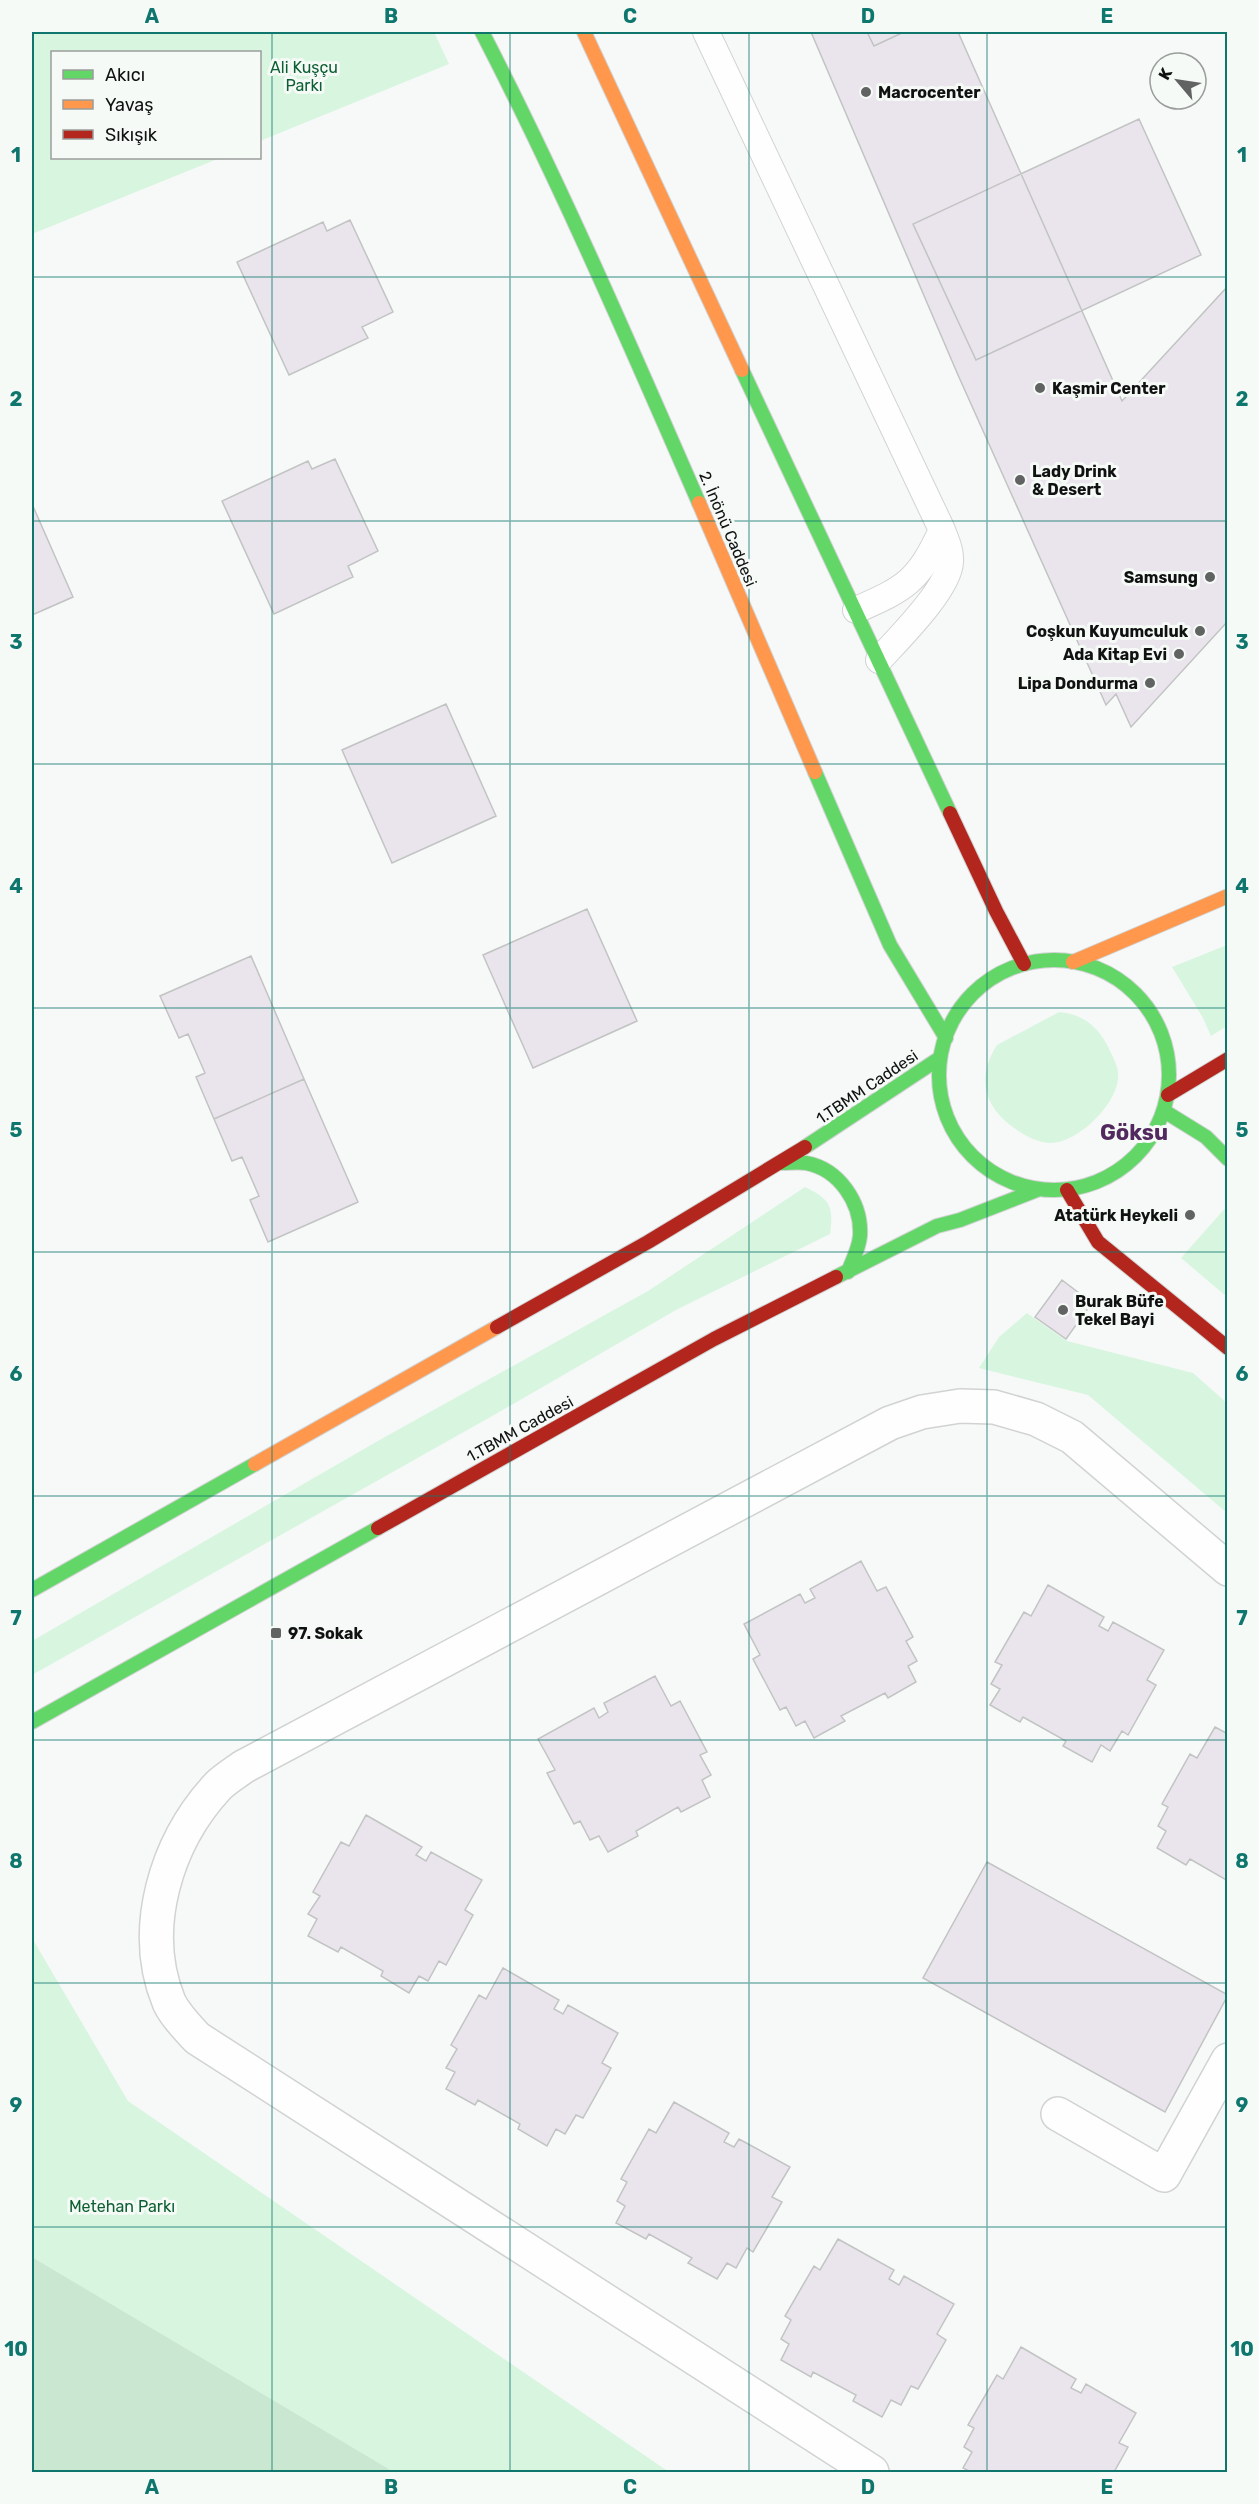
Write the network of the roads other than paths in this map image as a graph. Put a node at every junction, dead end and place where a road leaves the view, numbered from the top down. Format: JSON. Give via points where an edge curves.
{"nodes":[{"id":1,"x":482,"y":32,"type":"edge"},
{"id":2,"x":584,"y":32,"type":"edge"},
{"id":3,"x":706,"y":32,"type":"edge"},
{"id":4,"x":942,"y":530,"type":"junction"},
{"id":5,"x":855,"y":610,"type":"junction"},
{"id":6,"x":879,"y":660,"type":"junction"},
{"id":7,"x":1227,"y":896,"type":"edge"},
{"id":8,"x":1072,"y":962,"type":"junction"},
{"id":9,"x":1024,"y":964,"type":"junction"},
{"id":10,"x":946,"y":1038,"type":"junction"},
{"id":11,"x":940,"y":1058,"type":"junction"},
{"id":12,"x":1227,"y":1059,"type":"edge"},
{"id":13,"x":1168,"y":1095,"type":"junction"},
{"id":14,"x":1164,"y":1111,"type":"junction"},
{"id":15,"x":1227,"y":1159,"type":"edge"},
{"id":16,"x":782,"y":1163,"type":"junction"},
{"id":17,"x":1037,"y":1190,"type":"junction"},
{"id":18,"x":1067,"y":1190,"type":"junction"},
{"id":19,"x":848,"y":1272,"type":"junction"},
{"id":20,"x":1227,"y":1348,"type":"edge"},
{"id":21,"x":1227,"y":1569,"type":"edge"},
{"id":22,"x":32,"y":1590,"type":"edge"},
{"id":23,"x":32,"y":1722,"type":"edge"},
{"id":24,"x":1227,"y":2060,"type":"edge"},
{"id":25,"x":1058,"y":2114,"type":"dead end"},
{"id":26,"x":872,"y":2472,"type":"edge"}],
"edges":[{"from":1,"to":10,"type":"main road","name":"2. İnönü Caddesi","via":[[653,397],[890,945]]},
{"from":2,"to":5,"type":"main road"},
{"from":3,"to":4,"type":"lane"},
{"from":4,"to":5,"type":"lane","via":[[928,560],[904,586]]},
{"from":4,"to":6,"type":"lane","via":[[950,550],[949,571],[918,616]]},
{"from":5,"to":6,"type":"main road"},
{"from":6,"to":9,"type":"main road"},
{"from":7,"to":8,"type":"main road"},
{"from":8,"to":9,"type":"main road"},
{"from":8,"to":13,"type":"main road","via":[[1094,967],[1124,983],[1148,1008],[1164,1038]]},
{"from":9,"to":10,"type":"main road","via":[[996,975],[970,996]]},
{"from":10,"to":11,"type":"main road"},
{"from":11,"to":16,"type":"main road","name":"1.TBMM Caddesi"},
{"from":11,"to":17,"type":"main road","via":[[939,1095],[951,1129],[973,1158],[1002,1180]]},
{"from":12,"to":13,"type":"main road"},
{"from":13,"to":14,"type":"main road"},
{"from":14,"to":15,"type":"main road","via":[[1206,1137]]},
{"from":14,"to":18,"type":"main road","via":[[1142,1150],[1112,1175]]},
{"from":16,"to":19,"type":"main road","via":[[807,1163],[830,1173],[848,1190],[858,1212],[860,1237]]},
{"from":16,"to":22,"type":"main road","name":"1.TBMM Caddesi"},
{"from":17,"to":18,"type":"main road"},
{"from":17,"to":19,"type":"main road","name":"1.TBMM Caddesi","via":[[937,1226]]},
{"from":18,"to":20,"type":"main road","via":[[1098,1242]]},
{"from":19,"to":23,"type":"main road","name":"1.TBMM Caddesi","via":[[714,1339]]},
{"from":21,"to":26,"type":"street","via":[[1072,1437],[1036,1419],[994,1407],[960,1406],[922,1412],[890,1423],[243,1767],[220,1784],[200,1808],[181,1837],[165,1876],[158,1918],[158,1961],[170,2003],[197,2038]]},
{"from":24,"to":25,"type":"street","via":[[1164,2175]]}]}
